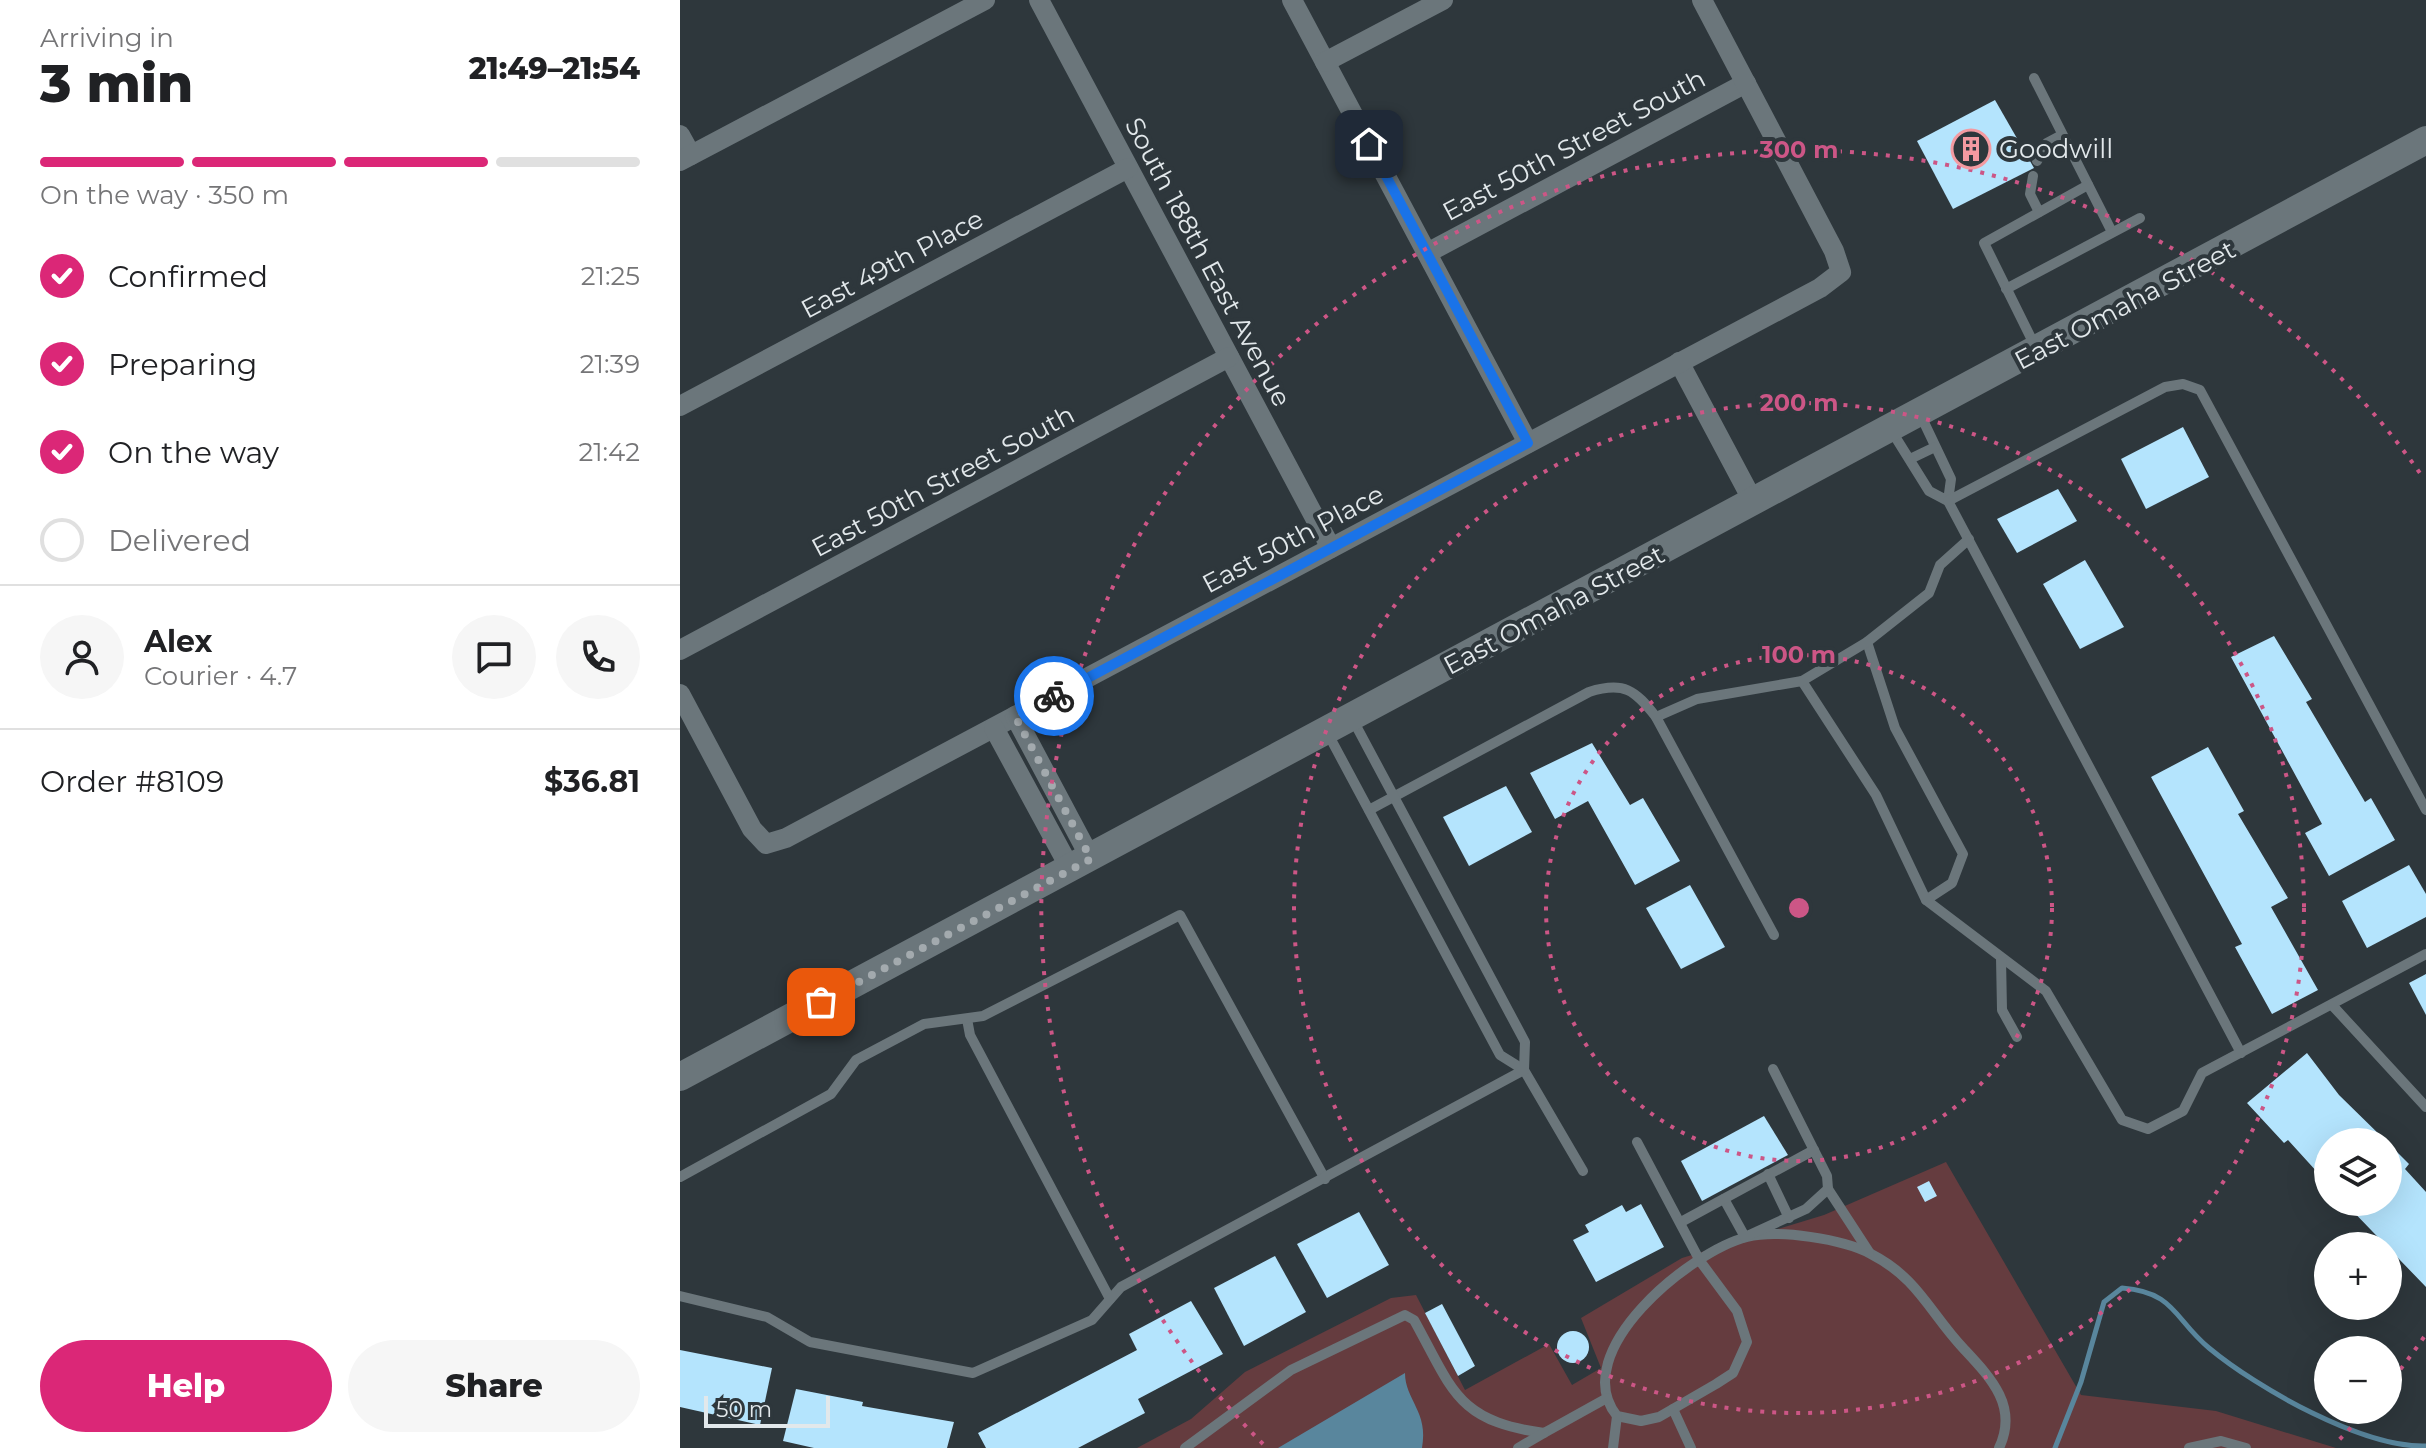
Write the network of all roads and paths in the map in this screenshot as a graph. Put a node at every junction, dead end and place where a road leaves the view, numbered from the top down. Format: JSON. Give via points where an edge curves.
{"nodes":[{"id":1,"x":985,"y":0,"type":"edge"},
{"id":2,"x":1039,"y":0,"type":"edge"},
{"id":3,"x":1292,"y":0,"type":"edge"},
{"id":4,"x":1443,"y":0,"type":"edge"},
{"id":5,"x":1702,"y":0,"type":"edge"},
{"id":6,"x":1325,"y":62,"type":"junction"},
{"id":7,"x":2034,"y":78,"type":"dead end"},
{"id":8,"x":1746,"y":83,"type":"junction"},
{"id":9,"x":680,"y":135,"type":"edge"},
{"id":10,"x":2062,"y":135,"type":"junction"},
{"id":11,"x":2426,"y":140,"type":"edge"},
{"id":12,"x":685,"y":158,"type":"edge"},
{"id":13,"x":2037,"y":161,"type":"dead end"},
{"id":14,"x":1128,"y":168,"type":"junction"},
{"id":15,"x":2033,"y":176,"type":"dead end"},
{"id":16,"x":2088,"y":185,"type":"junction"},
{"id":17,"x":2039,"y":212,"type":"junction"},
{"id":18,"x":2140,"y":218,"type":"dead end"},
{"id":19,"x":2112,"y":232,"type":"junction"},
{"id":20,"x":1427,"y":253,"type":"junction"},
{"id":21,"x":2006,"y":289,"type":"junction"},
{"id":22,"x":2038,"y":352,"type":"junction"},
{"id":23,"x":1229,"y":357,"type":"junction"},
{"id":24,"x":1679,"y":362,"type":"junction"},
{"id":25,"x":680,"y":406,"type":"edge"},
{"id":26,"x":1920,"y":414,"type":"junction"},
{"id":27,"x":1891,"y":430,"type":"junction"},
{"id":28,"x":1528,"y":443,"type":"junction"},
{"id":29,"x":1935,"y":447,"type":"junction"},
{"id":30,"x":1910,"y":459,"type":"junction"},
{"id":31,"x":1948,"y":501,"type":"junction"},
{"id":32,"x":1754,"y":503,"type":"junction"},
{"id":33,"x":1969,"y":539,"type":"junction"},
{"id":34,"x":1331,"y":548,"type":"junction"},
{"id":35,"x":1867,"y":642,"type":"junction"},
{"id":36,"x":680,"y":650,"type":"edge"},
{"id":37,"x":1802,"y":681,"type":"junction"},
{"id":38,"x":680,"y":694,"type":"edge"},
{"id":39,"x":1015,"y":716,"type":"junction"},
{"id":40,"x":1656,"y":717,"type":"junction"},
{"id":41,"x":1352,"y":719,"type":"junction"},
{"id":42,"x":994,"y":728,"type":"junction"},
{"id":43,"x":1327,"y":732,"type":"junction"},
{"id":44,"x":1392,"y":797,"type":"junction"},
{"id":45,"x":1369,"y":810,"type":"junction"},
{"id":46,"x":2426,"y":810,"type":"edge"},
{"id":47,"x":1081,"y":864,"type":"junction"},
{"id":48,"x":1926,"y":900,"type":"junction"},
{"id":49,"x":1774,"y":935,"type":"dead end"},
{"id":50,"x":2426,"y":954,"type":"edge"},
{"id":51,"x":2001,"y":958,"type":"junction"},
{"id":52,"x":2332,"y":1005,"type":"junction"},
{"id":53,"x":967,"y":1019,"type":"junction"},
{"id":54,"x":2017,"y":1037,"type":"dead end"},
{"id":55,"x":2241,"y":1053,"type":"junction"},
{"id":56,"x":1773,"y":1069,"type":"dead end"},
{"id":57,"x":1524,"y":1070,"type":"junction"},
{"id":58,"x":680,"y":1077,"type":"edge"},
{"id":59,"x":2426,"y":1107,"type":"edge"},
{"id":60,"x":1637,"y":1142,"type":"dead end"},
{"id":61,"x":1814,"y":1150,"type":"junction"},
{"id":62,"x":1583,"y":1171,"type":"dead end"},
{"id":63,"x":1768,"y":1174,"type":"junction"},
{"id":64,"x":680,"y":1177,"type":"edge"},
{"id":65,"x":1325,"y":1179,"type":"junction"},
{"id":66,"x":1828,"y":1189,"type":"junction"},
{"id":67,"x":1724,"y":1199,"type":"junction"},
{"id":68,"x":1789,"y":1218,"type":"junction"},
{"id":69,"x":1681,"y":1222,"type":"junction"},
{"id":70,"x":1745,"y":1237,"type":"junction"},
{"id":71,"x":1871,"y":1254,"type":"junction"},
{"id":72,"x":1700,"y":1261,"type":"junction"},
{"id":73,"x":680,"y":1296,"type":"edge"},
{"id":74,"x":1110,"y":1299,"type":"junction"},
{"id":75,"x":1607,"y":1398,"type":"junction"},
{"id":76,"x":1673,"y":1409,"type":"junction"},
{"id":77,"x":1617,"y":1416,"type":"junction"},
{"id":78,"x":1544,"y":1433,"type":"junction"},
{"id":79,"x":1185,"y":1448,"type":"edge"},
{"id":80,"x":1518,"y":1448,"type":"edge"},
{"id":81,"x":1613,"y":1448,"type":"edge"},
{"id":82,"x":1691,"y":1448,"type":"edge"},
{"id":83,"x":1999,"y":1448,"type":"edge"},
{"id":84,"x":2189,"y":1448,"type":"edge"},
{"id":85,"x":2246,"y":1448,"type":"edge"}],
"edges":[{"from":1,"to":12,"type":"street"},
{"from":2,"to":14,"type":"street","name":"South 188th East Avenue"},
{"from":3,"to":6,"type":"street"},
{"from":4,"to":6,"type":"street"},
{"from":5,"to":8,"type":"street"},
{"from":6,"to":20,"type":"street"},
{"from":7,"to":10,"type":"lane"},
{"from":8,"to":20,"type":"street","name":"East 50th Street South"},
{"from":8,"to":24,"type":"street","name":"East 50th Place","via":[[1841,272]]},
{"from":9,"to":12,"type":"street"},
{"from":10,"to":13,"type":"lane","via":[[2047,143]]},
{"from":10,"to":16,"type":"lane"},
{"from":11,"to":22,"type":"street","name":"East Omaha Street"},
{"from":14,"to":23,"type":"street","name":"South 188th East Avenue"},
{"from":14,"to":25,"type":"street","name":"East 49th Place"},
{"from":15,"to":17,"type":"lane","via":[[2030,194]]},
{"from":16,"to":17,"type":"lane"},
{"from":16,"to":19,"type":"lane"},
{"from":17,"to":21,"type":"lane","via":[[1984,243]]},
{"from":18,"to":19,"type":"lane"},
{"from":19,"to":21,"type":"lane"},
{"from":20,"to":28,"type":"street"},
{"from":21,"to":22,"type":"lane"},
{"from":22,"to":26,"type":"street","name":"East Omaha Street"},
{"from":23,"to":34,"type":"street","name":"South 188th East Avenue"},
{"from":23,"to":36,"type":"street","name":"East 50th Street South"},
{"from":24,"to":28,"type":"street","name":"East 50th Place"},
{"from":24,"to":32,"type":"street"},
{"from":26,"to":27,"type":"street","name":"East Omaha Street"},
{"from":26,"to":29,"type":"lane"},
{"from":27,"to":30,"type":"lane"},
{"from":27,"to":32,"type":"street","name":"East Omaha Street"},
{"from":28,"to":34,"type":"street","name":"East 50th Place"},
{"from":29,"to":30,"type":"lane"},
{"from":29,"to":31,"type":"lane","via":[[1951,479]]},
{"from":30,"to":31,"type":"lane","via":[[1929,491]]},
{"from":31,"to":33,"type":"lane"},
{"from":31,"to":46,"type":"lane","via":[[2165,387],[2183,384],[2200,390]]},
{"from":32,"to":41,"type":"street","name":"East Omaha Street"},
{"from":33,"to":35,"type":"lane","via":[[1940,565],[1929,593]]},
{"from":33,"to":55,"type":"lane"},
{"from":34,"to":39,"type":"street","name":"East 50th Place"},
{"from":35,"to":37,"type":"lane"},
{"from":35,"to":48,"type":"lane","via":[[1895,728],[1963,854],[1952,883]]},
{"from":37,"to":40,"type":"lane","via":[[1697,699]]},
{"from":37,"to":48,"type":"lane","via":[[1876,795]]},
{"from":38,"to":42,"type":"street","name":"East 50th Place","via":[[752,829],[766,844]]},
{"from":39,"to":42,"type":"street","name":"East 50th Place"},
{"from":39,"to":47,"type":"street"},
{"from":40,"to":44,"type":"lane","via":[[1640,696],[1608,685]]},
{"from":40,"to":49,"type":"lane"},
{"from":41,"to":43,"type":"street","name":"East Omaha Street"},
{"from":41,"to":44,"type":"lane"},
{"from":42,"to":47,"type":"street"},
{"from":43,"to":45,"type":"lane"},
{"from":43,"to":47,"type":"street","name":"East Omaha Street"},
{"from":44,"to":45,"type":"lane"},
{"from":44,"to":57,"type":"lane","via":[[1525,1042]]},
{"from":45,"to":57,"type":"lane","via":[[1500,1055]]},
{"from":47,"to":58,"type":"street","name":"East Omaha Street"},
{"from":48,"to":51,"type":"lane"},
{"from":50,"to":52,"type":"lane"},
{"from":51,"to":54,"type":"lane","via":[[2002,1010]]},
{"from":51,"to":55,"type":"lane","via":[[2046,991],[2122,1120],[2148,1129],[2183,1111],[2202,1073]]},
{"from":52,"to":55,"type":"lane"},
{"from":52,"to":59,"type":"lane"},
{"from":53,"to":64,"type":"lane","via":[[924,1024],[856,1060],[831,1094]]},
{"from":53,"to":65,"type":"lane","via":[[983,1016],[1180,915]]},
{"from":53,"to":74,"type":"lane","via":[[970,1035]]},
{"from":56,"to":61,"type":"lane"},
{"from":57,"to":62,"type":"lane"},
{"from":57,"to":65,"type":"lane"},
{"from":60,"to":69,"type":"lane"},
{"from":61,"to":63,"type":"lane"},
{"from":61,"to":66,"type":"lane"},
{"from":63,"to":67,"type":"lane"},
{"from":63,"to":68,"type":"lane"},
{"from":65,"to":74,"type":"lane","via":[[1121,1287]]},
{"from":66,"to":68,"type":"lane"},
{"from":66,"to":71,"type":"lane"},
{"from":67,"to":69,"type":"lane"},
{"from":67,"to":70,"type":"lane"},
{"from":68,"to":70,"type":"lane"},
{"from":69,"to":72,"type":"lane"},
{"from":70,"to":71,"type":"lane","via":[[1823,1240]]},
{"from":70,"to":72,"type":"lane"},
{"from":71,"to":83,"type":"lane","via":[[1913,1283],[1995,1384],[2005,1408]]},
{"from":72,"to":75,"type":"lane","via":[[1649,1301],[1617,1339]]},
{"from":72,"to":76,"type":"lane","via":[[1737,1311],[1747,1342],[1733,1373]]},
{"from":73,"to":74,"type":"lane","via":[[767,1317],[810,1342],[973,1373],[1092,1320]]},
{"from":75,"to":77,"type":"lane"},
{"from":75,"to":78,"type":"lane"},
{"from":76,"to":77,"type":"lane","via":[[1641,1421]]},
{"from":76,"to":82,"type":"lane"},
{"from":77,"to":81,"type":"lane"},
{"from":78,"to":79,"type":"lane","via":[[1475,1414],[1460,1401],[1414,1320],[1405,1315],[1291,1370]]},
{"from":78,"to":80,"type":"lane"},
{"from":84,"to":85,"type":"lane","via":[[2221,1441]]}]}
